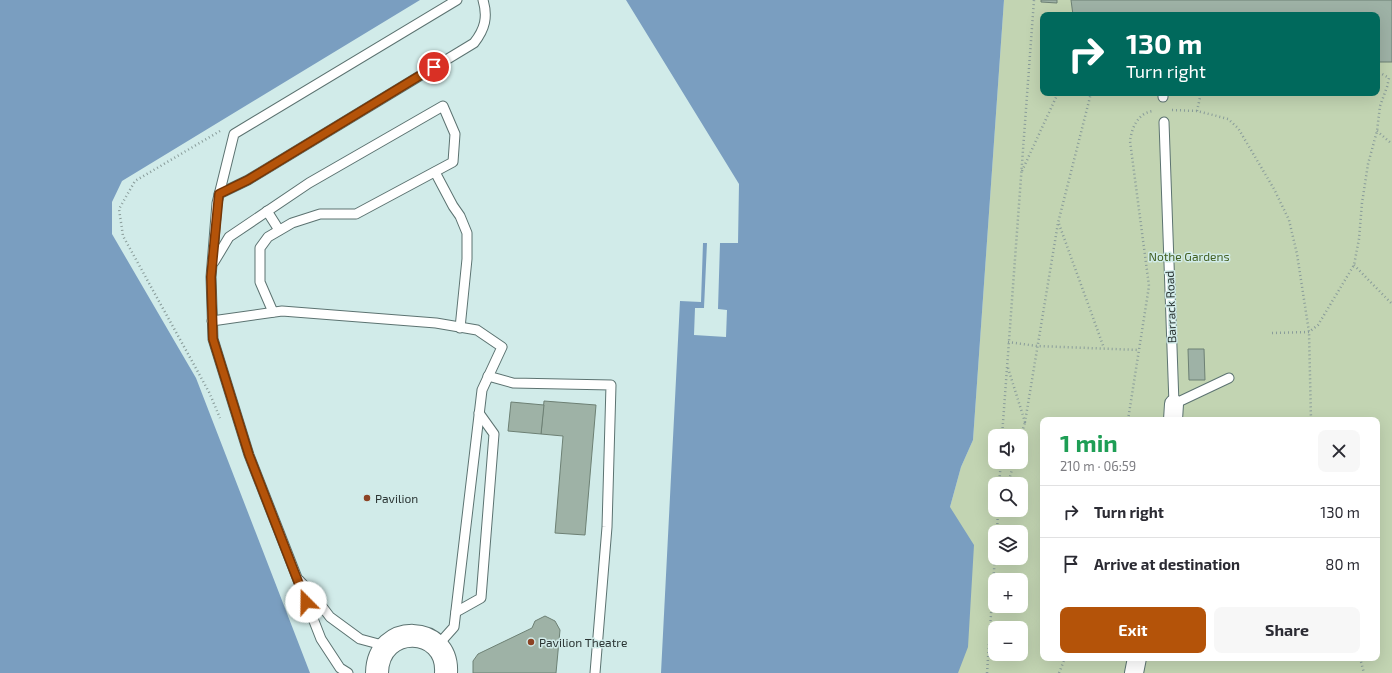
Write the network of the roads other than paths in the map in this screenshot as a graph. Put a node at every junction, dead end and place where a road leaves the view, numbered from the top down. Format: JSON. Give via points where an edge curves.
{"nodes":[{"id":1,"x":457,"y":0,"type":"edge"},
{"id":2,"x":483,"y":0,"type":"edge"},
{"id":3,"x":1164,"y":122,"type":"dead end"},
{"id":4,"x":435,"y":172,"type":"junction"},
{"id":5,"x":219,"y":194,"type":"junction"},
{"id":6,"x":268,"y":211,"type":"junction"},
{"id":7,"x":278,"y":230,"type":"junction"},
{"id":8,"x":212,"y":265,"type":"junction"},
{"id":9,"x":273,"y":312,"type":"junction"},
{"id":10,"x":212,"y":321,"type":"junction"},
{"id":11,"x":460,"y":328,"type":"junction"},
{"id":12,"x":488,"y":376,"type":"junction"},
{"id":13,"x":1229,"y":378,"type":"dead end"},
{"id":14,"x":1173,"y":412,"type":"edge"},
{"id":15,"x":479,"y":413,"type":"junction"},
{"id":16,"x":296,"y":576,"type":"junction"},
{"id":17,"x":456,"y":612,"type":"junction"},
{"id":18,"x":386,"y":646,"type":"junction"},
{"id":19,"x":437,"y":646,"type":"junction"},
{"id":20,"x":1136,"y":661,"type":"edge"},
{"id":21,"x":348,"y":673,"type":"edge"},
{"id":22,"x":378,"y":673,"type":"edge"},
{"id":23,"x":446,"y":673,"type":"edge"},
{"id":24,"x":595,"y":673,"type":"edge"},
{"id":25,"x":1134,"y":673,"type":"edge"}],
"edges":[{"from":1,"to":5,"type":"lane","via":[[234,134]]},
{"from":2,"to":5,"type":"lane","via":[[487,12],[481,34],[474,43],[248,180]]},
{"from":3,"to":14,"type":"lane","name":"Barrack Road"},
{"from":4,"to":6,"type":"lane","via":[[453,162],[456,134],[443,106],[309,183]]},
{"from":4,"to":7,"type":"lane","via":[[356,214],[320,214]]},
{"from":4,"to":11,"type":"lane","via":[[467,233]]},
{"from":5,"to":8,"type":"lane"},
{"from":6,"to":7,"type":"lane"},
{"from":6,"to":8,"type":"lane","via":[[229,237]]},
{"from":7,"to":9,"type":"lane","via":[[268,237],[260,248],[260,282]]},
{"from":8,"to":10,"type":"lane"},
{"from":9,"to":10,"type":"lane"},
{"from":9,"to":11,"type":"lane","via":[[436,323]]},
{"from":10,"to":16,"type":"lane","via":[[213,339],[247,448]]},
{"from":11,"to":12,"type":"lane","via":[[477,330],[502,347]]},
{"from":12,"to":15,"type":"lane","via":[[482,390]]},
{"from":12,"to":24,"type":"lane","via":[[513,383],[611,385],[606,527]]},
{"from":13,"to":14,"type":"lane"},
{"from":15,"to":17,"type":"lane"},
{"from":15,"to":17,"type":"lane","via":[[494,434],[481,598]]},
{"from":16,"to":18,"type":"lane","via":[[330,618],[360,639]]},
{"from":16,"to":21,"type":"lane","via":[[321,639],[340,668]]},
{"from":17,"to":19,"type":"lane","via":[[454,627]]},
{"from":18,"to":19,"type":"street","via":[[404,636],[423,637]]},
{"from":18,"to":22,"type":"street","via":[[379,660]]},
{"from":19,"to":23,"type":"street","via":[[443,655]]},
{"from":20,"to":25,"type":"street"}]}
